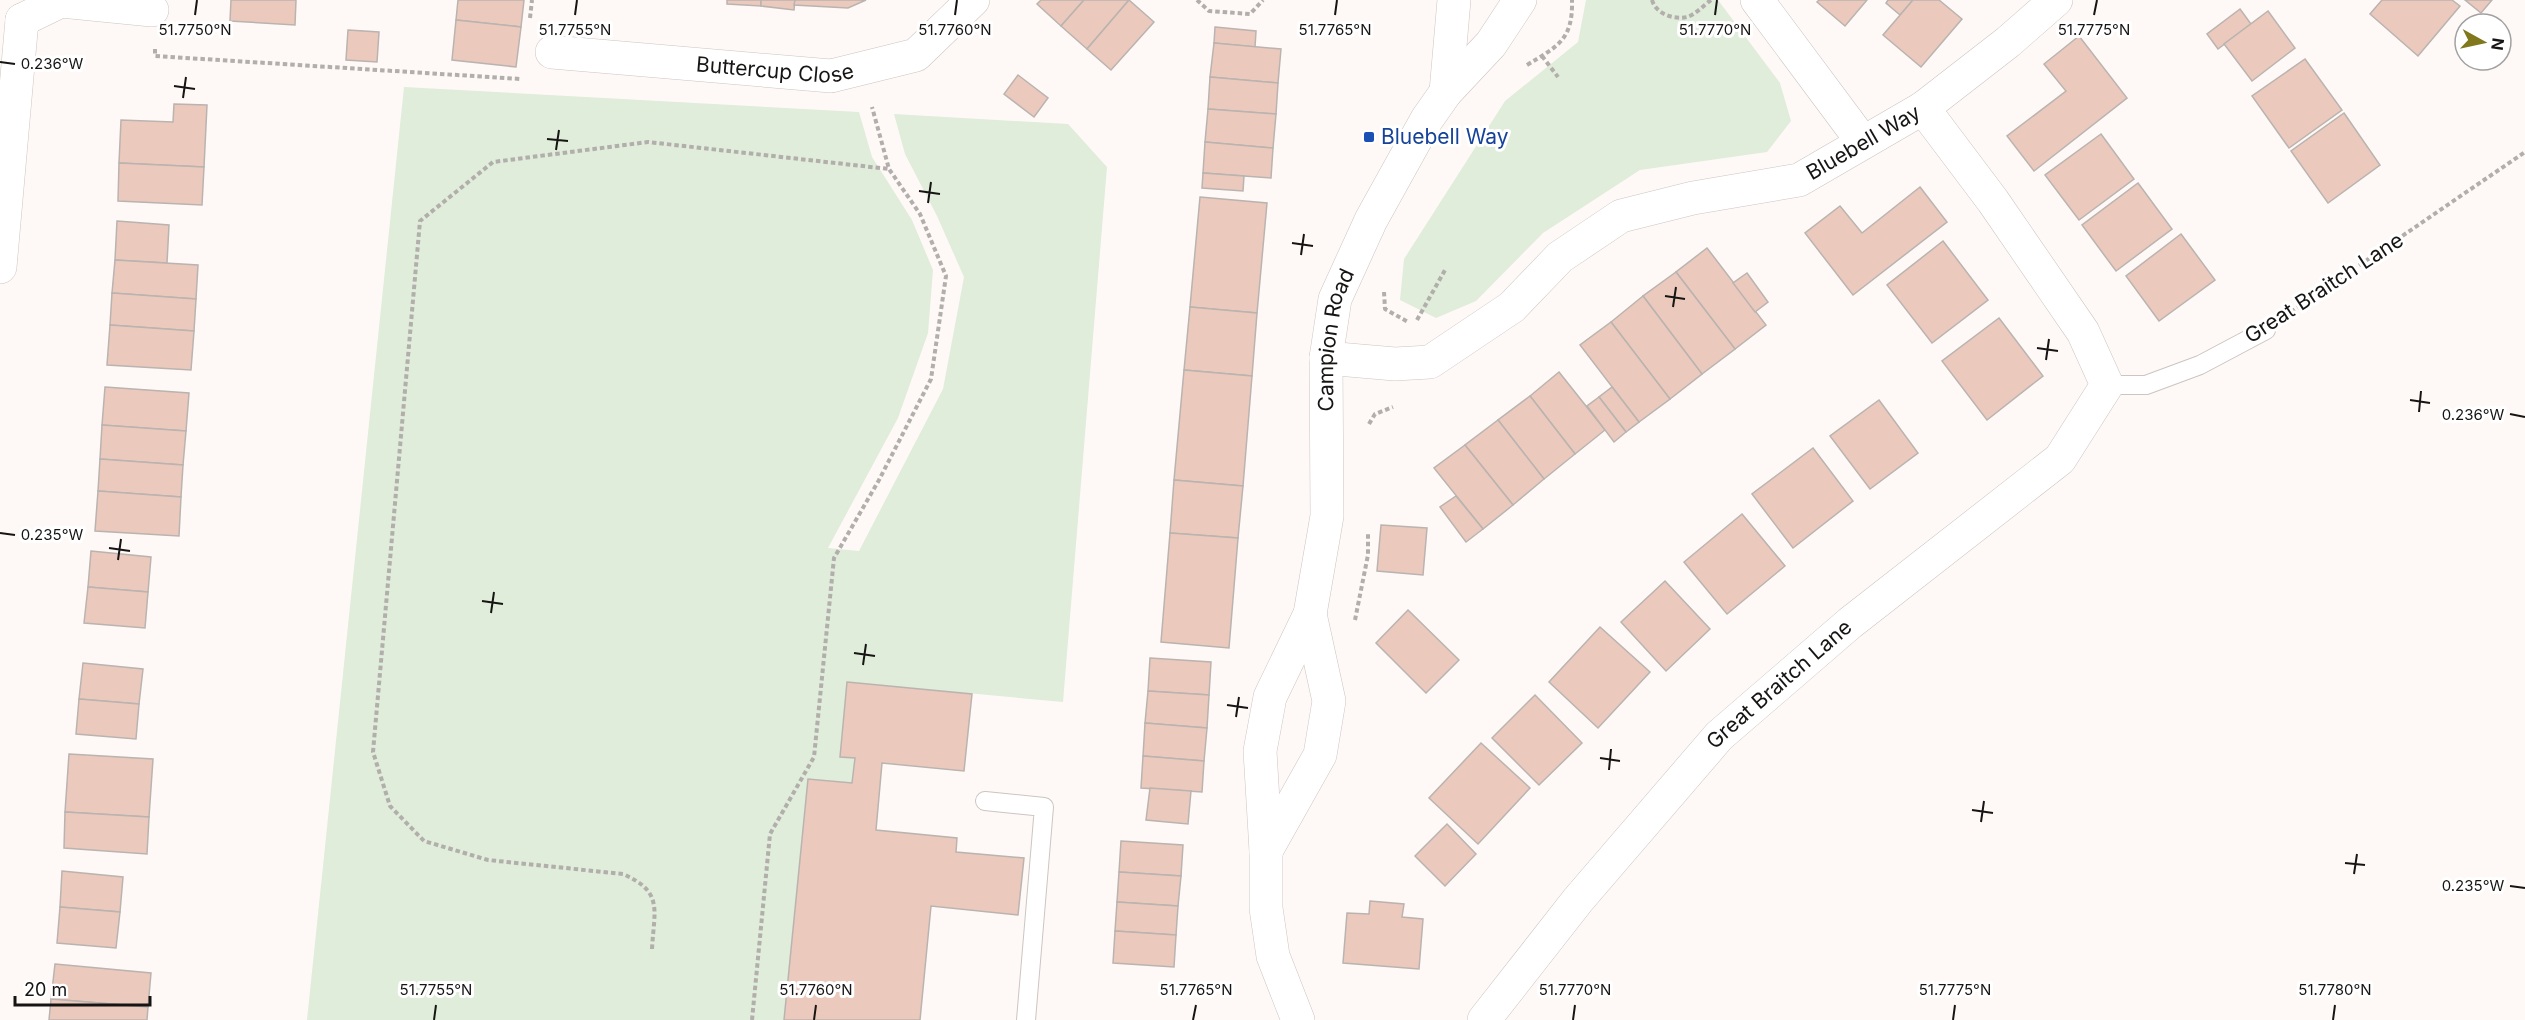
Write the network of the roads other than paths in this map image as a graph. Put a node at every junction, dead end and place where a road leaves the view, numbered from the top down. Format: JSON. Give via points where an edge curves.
{"nodes":[{"id":1,"x":973,"y":0,"type":"edge"},
{"id":2,"x":1454,"y":0,"type":"edge"},
{"id":3,"x":1520,"y":0,"type":"edge"},
{"id":4,"x":1757,"y":0,"type":"edge"},
{"id":5,"x":2056,"y":0,"type":"edge"},
{"id":6,"x":152,"y":10,"type":"road end"},
{"id":7,"x":11,"y":20,"type":"edge"},
{"id":8,"x":552,"y":52,"type":"dead end"},
{"id":9,"x":1446,"y":92,"type":"junction"},
{"id":10,"x":1923,"y":108,"type":"junction"},
{"id":11,"x":1863,"y":141,"type":"junction"},
{"id":12,"x":0,"y":267,"type":"edge"},
{"id":13,"x":2266,"y":330,"type":"road end"},
{"id":14,"x":1326,"y":358,"type":"junction"},
{"id":15,"x":2107,"y":385,"type":"junction"},
{"id":16,"x":1310,"y":614,"type":"junction"},
{"id":17,"x":985,"y":801,"type":"dead end"},
{"id":18,"x":1266,"y":851,"type":"junction"},
{"id":19,"x":1026,"y":1020,"type":"edge"},
{"id":20,"x":1298,"y":1020,"type":"edge"},
{"id":21,"x":1484,"y":1020,"type":"edge"}],
"edges":[{"from":1,"to":8,"type":"street","name":"Buttercup Close","via":[[916,55],[831,76]]},
{"from":2,"to":9,"type":"street"},
{"from":3,"to":9,"type":"street","name":"Campion Road","via":[[1491,44]]},
{"from":4,"to":11,"type":"street"},
{"from":5,"to":10,"type":"street","name":"Bluebell Way"},
{"from":6,"to":7,"type":"street","via":[[61,0]]},
{"from":7,"to":12,"type":"street"},
{"from":9,"to":14,"type":"street","name":"Campion Road","via":[[1371,220],[1335,299]]},
{"from":10,"to":11,"type":"street","name":"Bluebell Way"},
{"from":10,"to":15,"type":"street","via":[[2083,332]]},
{"from":11,"to":14,"type":"street","name":"Bluebell Way","via":[[1799,180],[1693,198],[1621,216],[1560,257],[1512,307],[1430,362],[1395,364]]},
{"from":13,"to":15,"type":"lane","name":"Great Braitch Lane","via":[[2199,365],[2146,386]]},
{"from":14,"to":16,"type":"street","name":"Campion Road","via":[[1327,516]]},
{"from":15,"to":21,"type":"street","name":"Great Braitch Lane","via":[[2060,459],[1850,623],[1719,736],[1578,900]]},
{"from":16,"to":18,"type":"street","name":"Campion Road","via":[[1270,697],[1262,729]]},
{"from":16,"to":18,"type":"street","name":"Campion Road","via":[[1329,702],[1324,742]]},
{"from":17,"to":19,"type":"lane","via":[[1044,807]]},
{"from":18,"to":20,"type":"street","name":"Campion Road","via":[[1266,908],[1273,956]]}]}
